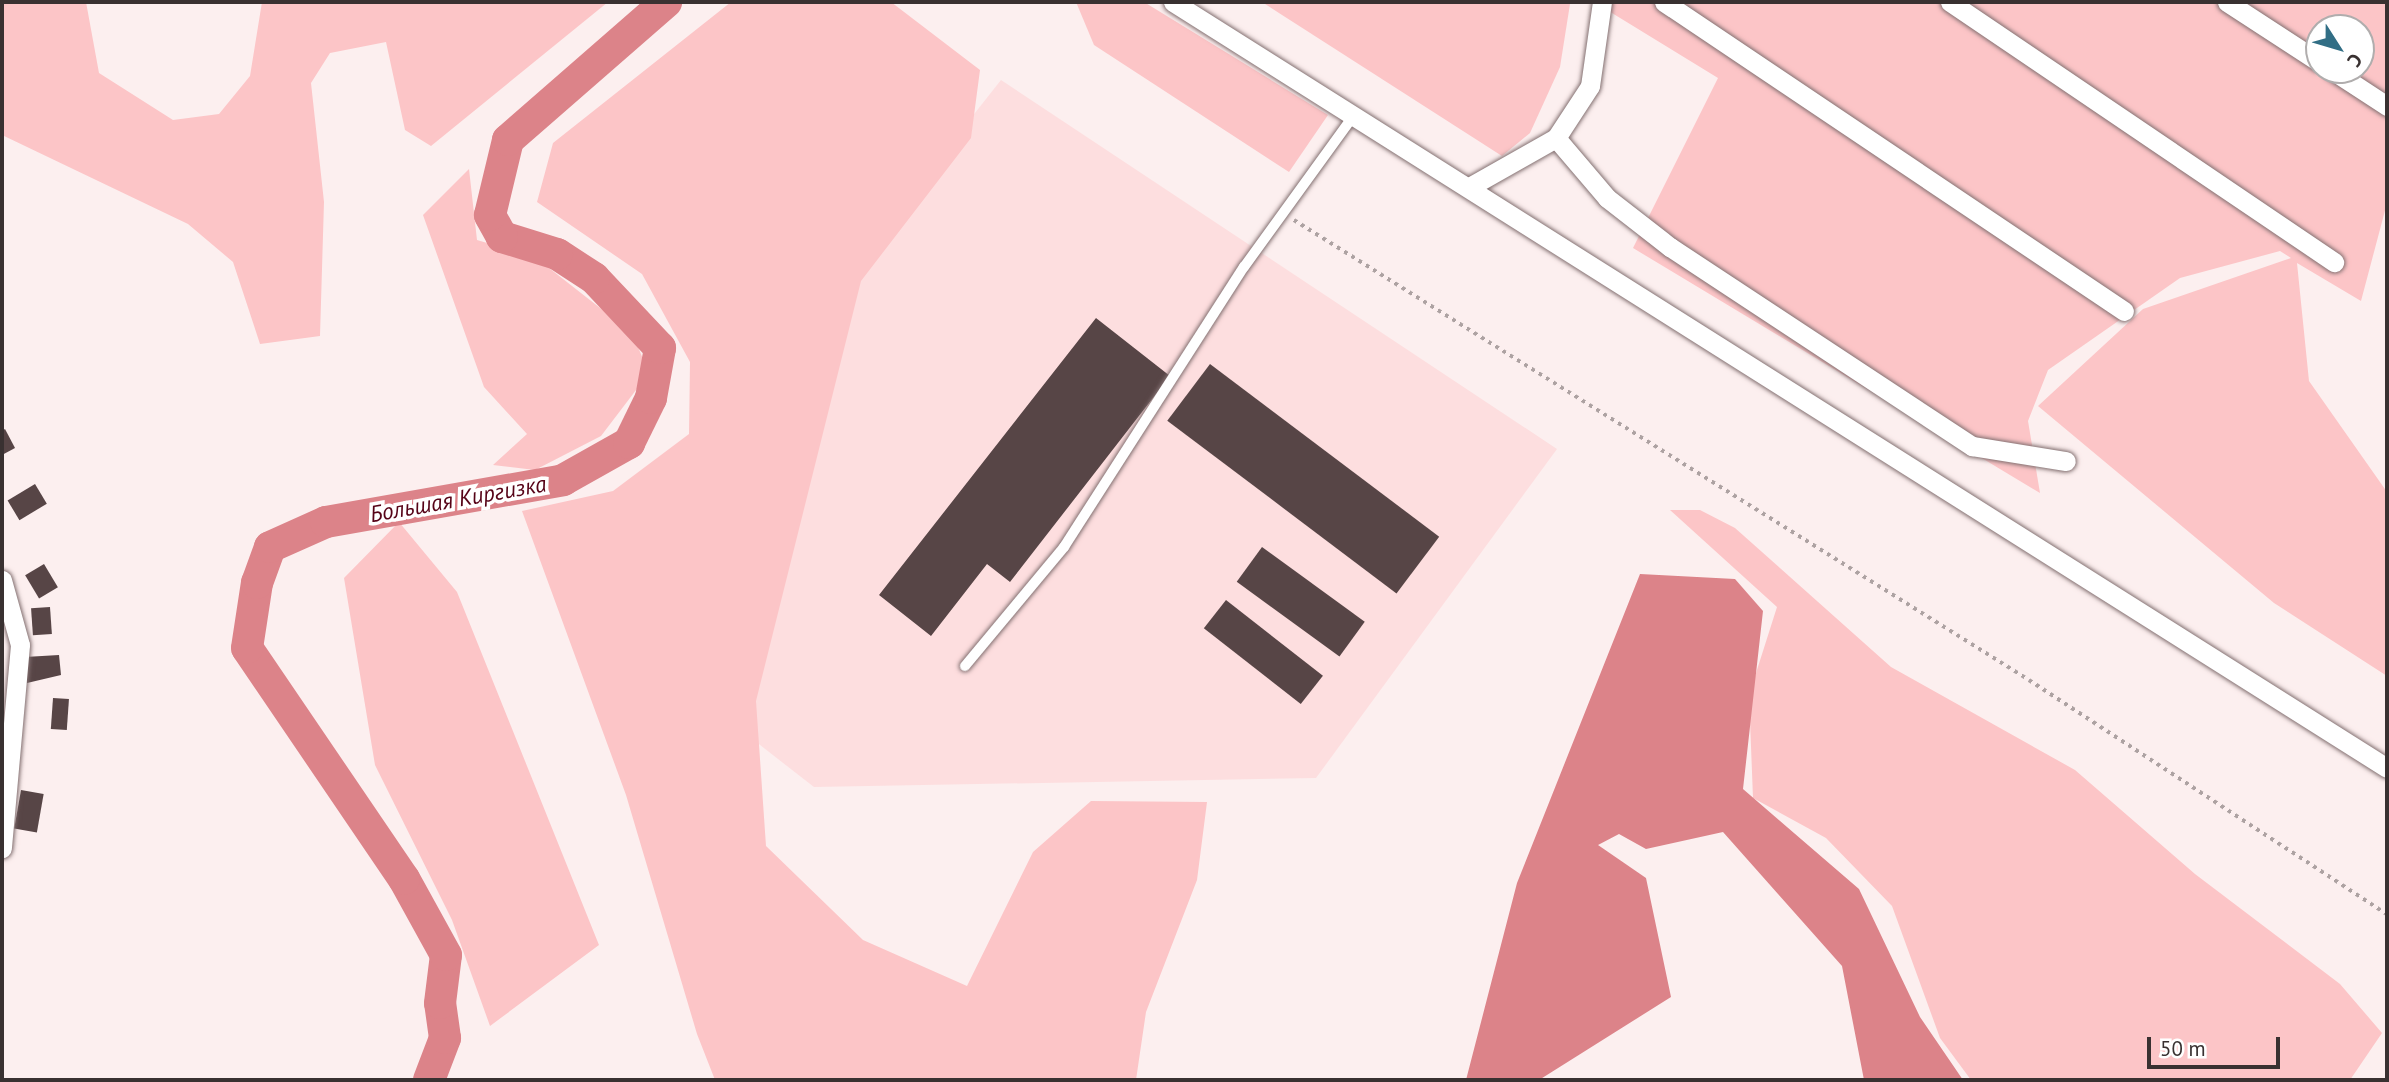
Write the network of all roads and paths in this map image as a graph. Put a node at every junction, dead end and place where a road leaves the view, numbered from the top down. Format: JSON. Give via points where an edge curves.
{"nodes":[{"id":1,"x":1173,"y":2,"type":"edge"},
{"id":2,"x":1602,"y":2,"type":"edge"},
{"id":3,"x":1664,"y":2,"type":"edge"},
{"id":4,"x":1950,"y":2,"type":"edge"},
{"id":5,"x":2227,"y":2,"type":"edge"},
{"id":6,"x":2305,"y":53,"type":"edge"},
{"id":7,"x":2353,"y":84,"type":"edge"},
{"id":8,"x":2387,"y":106,"type":"edge"},
{"id":9,"x":1355,"y":115,"type":"junction"},
{"id":10,"x":1556,"y":138,"type":"junction"},
{"id":11,"x":1471,"y":186,"type":"junction"},
{"id":12,"x":1283,"y":214,"type":"junction"},
{"id":13,"x":2334,"y":262,"type":"dead end"},
{"id":14,"x":2124,"y":311,"type":"dead end"},
{"id":15,"x":2066,"y":461,"type":"dead end"},
{"id":16,"x":2,"y":580,"type":"edge"},
{"id":17,"x":965,"y":666,"type":"dead end"},
{"id":18,"x":2387,"y":768,"type":"edge"},
{"id":19,"x":2,"y":848,"type":"edge"},
{"id":20,"x":2387,"y":914,"type":"edge"}],
"edges":[{"from":1,"to":9,"type":"street"},
{"from":2,"to":10,"type":"street","via":[[1590,86]]},
{"from":3,"to":14,"type":"street"},
{"from":4,"to":13,"type":"street"},
{"from":5,"to":6,"type":"street"},
{"from":7,"to":8,"type":"street"},
{"from":9,"to":11,"type":"street"},
{"from":9,"to":12,"type":"lane"},
{"from":10,"to":11,"type":"street"},
{"from":10,"to":15,"type":"street","via":[[1607,198],[1670,247],[1972,446]]},
{"from":11,"to":18,"type":"street"},
{"from":12,"to":17,"type":"lane","via":[[1065,547]]},
{"from":12,"to":20,"type":"path","via":[[2029,680]]},
{"from":16,"to":19,"type":"street","via":[[20,645]]}]}
